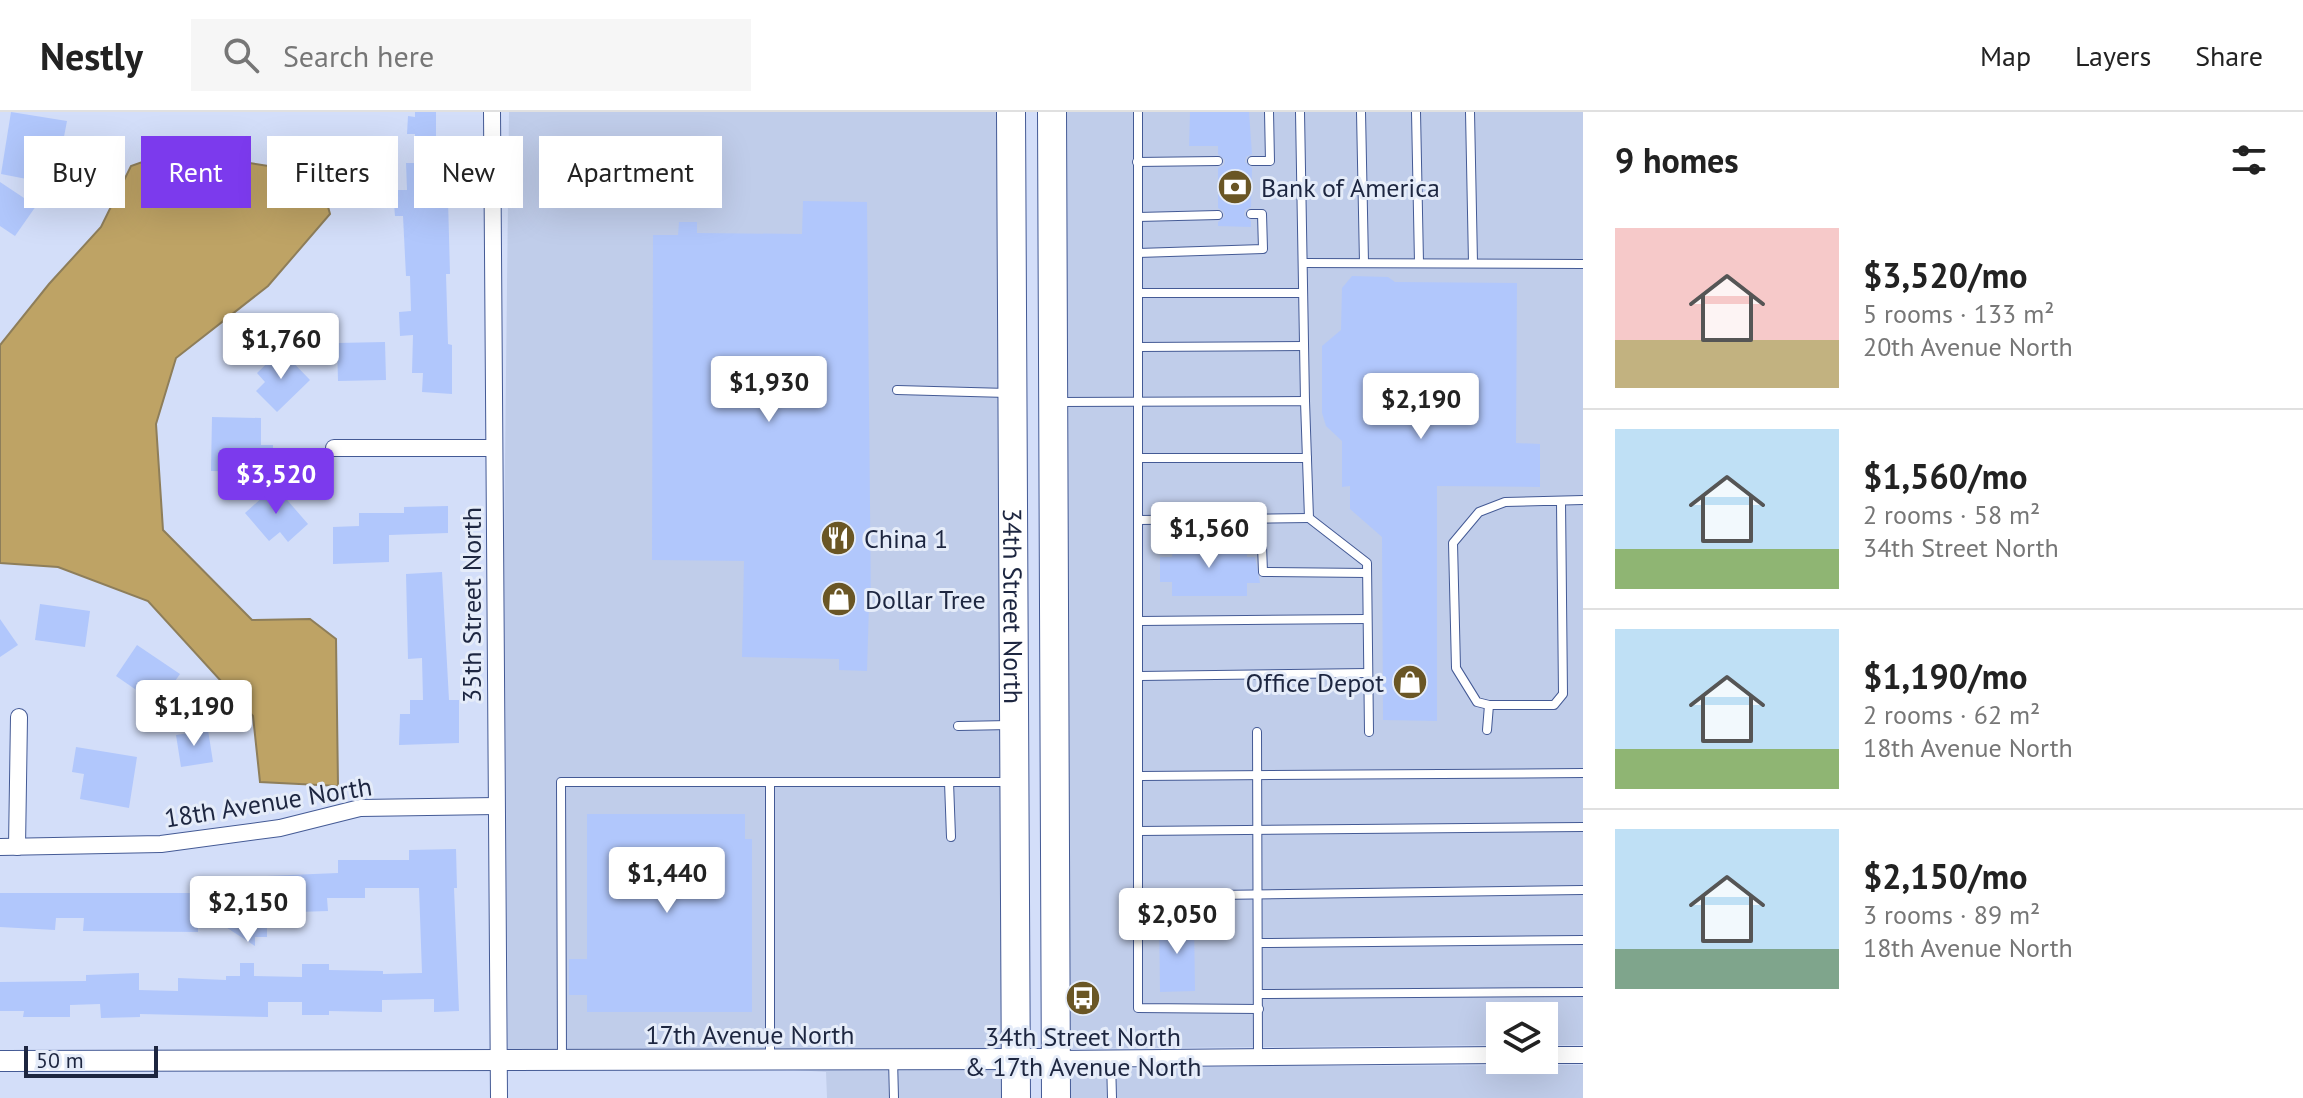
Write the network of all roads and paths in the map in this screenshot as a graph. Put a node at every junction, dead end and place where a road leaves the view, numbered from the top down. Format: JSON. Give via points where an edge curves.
{"nodes":[{"id":1,"x":492,"y":112,"type":"edge"},
{"id":2,"x":1011,"y":112,"type":"edge"},
{"id":3,"x":1052,"y":112,"type":"edge"},
{"id":4,"x":1138,"y":112,"type":"edge"},
{"id":5,"x":1269,"y":112,"type":"edge"},
{"id":6,"x":1300,"y":112,"type":"edge"},
{"id":7,"x":1361,"y":112,"type":"edge"},
{"id":8,"x":1416,"y":112,"type":"edge"},
{"id":9,"x":1470,"y":112,"type":"edge"},
{"id":10,"x":1218,"y":161,"type":"dead end"},
{"id":11,"x":1252,"y":161,"type":"dead end"},
{"id":12,"x":1137,"y":162,"type":"junction"},
{"id":13,"x":1251,"y":214,"type":"dead end"},
{"id":14,"x":1218,"y":215,"type":"dead end"},
{"id":15,"x":1138,"y":217,"type":"junction"},
{"id":16,"x":1138,"y":253,"type":"junction"},
{"id":17,"x":1303,"y":263,"type":"junction"},
{"id":18,"x":1364,"y":263,"type":"junction"},
{"id":19,"x":1419,"y":263,"type":"junction"},
{"id":20,"x":1473,"y":263,"type":"junction"},
{"id":21,"x":1583,"y":264,"type":"edge"},
{"id":22,"x":1138,"y":293,"type":"junction"},
{"id":23,"x":1303,"y":293,"type":"junction"},
{"id":24,"x":1304,"y":346,"type":"junction"},
{"id":25,"x":1138,"y":347,"type":"junction"},
{"id":26,"x":897,"y":390,"type":"dead end"},
{"id":27,"x":1012,"y":393,"type":"junction"},
{"id":28,"x":1305,"y":401,"type":"junction"},
{"id":29,"x":1053,"y":402,"type":"junction"},
{"id":30,"x":1138,"y":402,"type":"junction"},
{"id":31,"x":334,"y":448,"type":"dead end"},
{"id":32,"x":494,"y":448,"type":"junction"},
{"id":33,"x":1139,"y":458,"type":"junction"},
{"id":34,"x":1307,"y":458,"type":"junction"},
{"id":35,"x":1583,"y":500,"type":"edge"},
{"id":36,"x":1561,"y":502,"type":"junction"},
{"id":37,"x":1309,"y":518,"type":"junction"},
{"id":38,"x":1261,"y":519,"type":"junction"},
{"id":39,"x":1139,"y":520,"type":"junction"},
{"id":40,"x":1367,"y":573,"type":"junction"},
{"id":41,"x":1367,"y":619,"type":"junction"},
{"id":42,"x":1140,"y":621,"type":"junction"},
{"id":43,"x":1368,"y":673,"type":"junction"},
{"id":44,"x":1140,"y":676,"type":"junction"},
{"id":45,"x":1489,"y":705,"type":"junction"},
{"id":46,"x":19,"y":717,"type":"dead end"},
{"id":47,"x":1014,"y":725,"type":"junction"},
{"id":48,"x":958,"y":726,"type":"dead end"},
{"id":49,"x":1487,"y":730,"type":"dead end"},
{"id":50,"x":1257,"y":732,"type":"dead end"},
{"id":51,"x":1369,"y":732,"type":"dead end"},
{"id":52,"x":1583,"y":773,"type":"edge"},
{"id":53,"x":1258,"y":775,"type":"junction"},
{"id":54,"x":1140,"y":776,"type":"junction"},
{"id":55,"x":770,"y":782,"type":"junction"},
{"id":56,"x":949,"y":782,"type":"junction"},
{"id":57,"x":1014,"y":782,"type":"junction"},
{"id":58,"x":496,"y":806,"type":"junction"},
{"id":59,"x":1583,"y":827,"type":"edge"},
{"id":60,"x":1258,"y":829,"type":"junction"},
{"id":61,"x":1139,"y":831,"type":"junction"},
{"id":62,"x":951,"y":837,"type":"dead end"},
{"id":63,"x":9,"y":847,"type":"edge"},
{"id":64,"x":1583,"y":890,"type":"edge"},
{"id":65,"x":1259,"y":893,"type":"junction"},
{"id":66,"x":1139,"y":896,"type":"junction"},
{"id":67,"x":1583,"y":940,"type":"edge"},
{"id":68,"x":1259,"y":943,"type":"junction"},
{"id":69,"x":1583,"y":992,"type":"edge"},
{"id":70,"x":1259,"y":994,"type":"junction"},
{"id":71,"x":1259,"y":1009,"type":"junction"},
{"id":72,"x":1486,"y":1055,"type":"edge"},
{"id":73,"x":1558,"y":1055,"type":"edge"},
{"id":74,"x":1583,"y":1055,"type":"edge"},
{"id":75,"x":1258,"y":1056,"type":"junction"},
{"id":76,"x":893,"y":1058,"type":"junction"},
{"id":77,"x":1111,"y":1058,"type":"junction"},
{"id":78,"x":1056,"y":1059,"type":"junction"},
{"id":79,"x":770,"y":1060,"type":"junction"},
{"id":80,"x":1016,"y":1060,"type":"junction"},
{"id":81,"x":0,"y":1061,"type":"edge"},
{"id":82,"x":499,"y":1061,"type":"junction"},
{"id":83,"x":562,"y":1061,"type":"junction"},
{"id":84,"x":499,"y":1098,"type":"edge"},
{"id":85,"x":894,"y":1098,"type":"edge"},
{"id":86,"x":1016,"y":1098,"type":"edge"},
{"id":87,"x":1056,"y":1098,"type":"edge"},
{"id":88,"x":1112,"y":1098,"type":"edge"}],
"edges":[{"from":1,"to":32,"type":"street","name":"35th Street North"},
{"from":2,"to":27,"type":"highway","name":"34th Street North"},
{"from":3,"to":29,"type":"highway","name":"34th Street North"},
{"from":4,"to":12,"type":"lane"},
{"from":5,"to":11,"type":"lane","via":[[1270,161]]},
{"from":6,"to":17,"type":"lane"},
{"from":7,"to":18,"type":"lane"},
{"from":8,"to":19,"type":"lane"},
{"from":9,"to":20,"type":"lane"},
{"from":10,"to":12,"type":"lane"},
{"from":12,"to":15,"type":"lane"},
{"from":13,"to":16,"type":"lane","via":[[1262,214],[1263,249]]},
{"from":14,"to":15,"type":"lane"},
{"from":15,"to":16,"type":"lane"},
{"from":16,"to":22,"type":"lane"},
{"from":17,"to":18,"type":"lane"},
{"from":17,"to":23,"type":"lane"},
{"from":18,"to":19,"type":"lane"},
{"from":19,"to":20,"type":"lane"},
{"from":20,"to":21,"type":"lane"},
{"from":22,"to":23,"type":"lane"},
{"from":22,"to":25,"type":"lane"},
{"from":23,"to":24,"type":"lane"},
{"from":24,"to":25,"type":"lane"},
{"from":24,"to":28,"type":"lane"},
{"from":25,"to":30,"type":"lane"},
{"from":26,"to":27,"type":"lane"},
{"from":27,"to":29,"type":"highway"},
{"from":27,"to":47,"type":"highway","name":"34th Street North"},
{"from":28,"to":30,"type":"lane"},
{"from":28,"to":34,"type":"lane"},
{"from":29,"to":30,"type":"lane"},
{"from":29,"to":78,"type":"highway","name":"34th Street North"},
{"from":30,"to":33,"type":"lane"},
{"from":31,"to":32,"type":"street"},
{"from":32,"to":58,"type":"street","name":"35th Street North"},
{"from":33,"to":34,"type":"lane"},
{"from":33,"to":39,"type":"lane"},
{"from":34,"to":37,"type":"lane"},
{"from":35,"to":36,"type":"lane"},
{"from":36,"to":45,"type":"lane","via":[[1563,694],[1554,705]]},
{"from":36,"to":45,"type":"lane","via":[[1505,502],[1479,512],[1453,543],[1456,668],[1477,702]]},
{"from":37,"to":38,"type":"lane"},
{"from":37,"to":40,"type":"lane","via":[[1367,563]]},
{"from":38,"to":39,"type":"lane"},
{"from":38,"to":40,"type":"lane","via":[[1263,572]]},
{"from":39,"to":42,"type":"lane"},
{"from":40,"to":41,"type":"lane"},
{"from":41,"to":42,"type":"lane"},
{"from":41,"to":43,"type":"lane"},
{"from":42,"to":44,"type":"lane"},
{"from":43,"to":44,"type":"lane"},
{"from":43,"to":51,"type":"lane"},
{"from":44,"to":54,"type":"lane"},
{"from":45,"to":49,"type":"lane"},
{"from":46,"to":63,"type":"street"},
{"from":47,"to":48,"type":"lane"},
{"from":47,"to":57,"type":"highway","name":"34th Street North"},
{"from":50,"to":53,"type":"lane"},
{"from":52,"to":53,"type":"lane"},
{"from":53,"to":54,"type":"lane"},
{"from":53,"to":60,"type":"lane"},
{"from":54,"to":61,"type":"lane"},
{"from":55,"to":56,"type":"lane"},
{"from":55,"to":79,"type":"lane"},
{"from":55,"to":83,"type":"lane","via":[[561,782]]},
{"from":56,"to":57,"type":"lane"},
{"from":56,"to":62,"type":"lane"},
{"from":57,"to":80,"type":"highway","name":"34th Street North"},
{"from":58,"to":63,"type":"street","name":"18th Avenue North","via":[[360,808],[280,828],[161,844]]},
{"from":58,"to":82,"type":"street","name":"35th Street North"},
{"from":59,"to":60,"type":"lane"},
{"from":60,"to":61,"type":"lane"},
{"from":60,"to":65,"type":"lane"},
{"from":61,"to":66,"type":"lane"},
{"from":64,"to":65,"type":"lane"},
{"from":65,"to":66,"type":"lane"},
{"from":65,"to":68,"type":"lane"},
{"from":66,"to":71,"type":"lane","via":[[1138,1008]]},
{"from":67,"to":68,"type":"lane"},
{"from":68,"to":70,"type":"lane"},
{"from":69,"to":70,"type":"lane"},
{"from":70,"to":71,"type":"lane"},
{"from":71,"to":75,"type":"lane"},
{"from":72,"to":75,"type":"street","name":"17th Avenue North"},
{"from":73,"to":74,"type":"street"},
{"from":75,"to":77,"type":"street","name":"17th Avenue North"},
{"from":76,"to":79,"type":"street","name":"17th Avenue North"},
{"from":76,"to":80,"type":"street","name":"17th Avenue North"},
{"from":76,"to":85,"type":"lane"},
{"from":77,"to":78,"type":"street","name":"17th Avenue North"},
{"from":77,"to":88,"type":"lane"},
{"from":78,"to":80,"type":"street","name":"17th Avenue North"},
{"from":78,"to":87,"type":"highway","name":"34th Street North"},
{"from":79,"to":83,"type":"street","name":"17th Avenue North"},
{"from":80,"to":86,"type":"highway","name":"34th Street North"},
{"from":81,"to":82,"type":"street","name":"17th Avenue North"},
{"from":82,"to":83,"type":"street","name":"17th Avenue North"},
{"from":82,"to":84,"type":"street","name":"35th Street North"}]}
